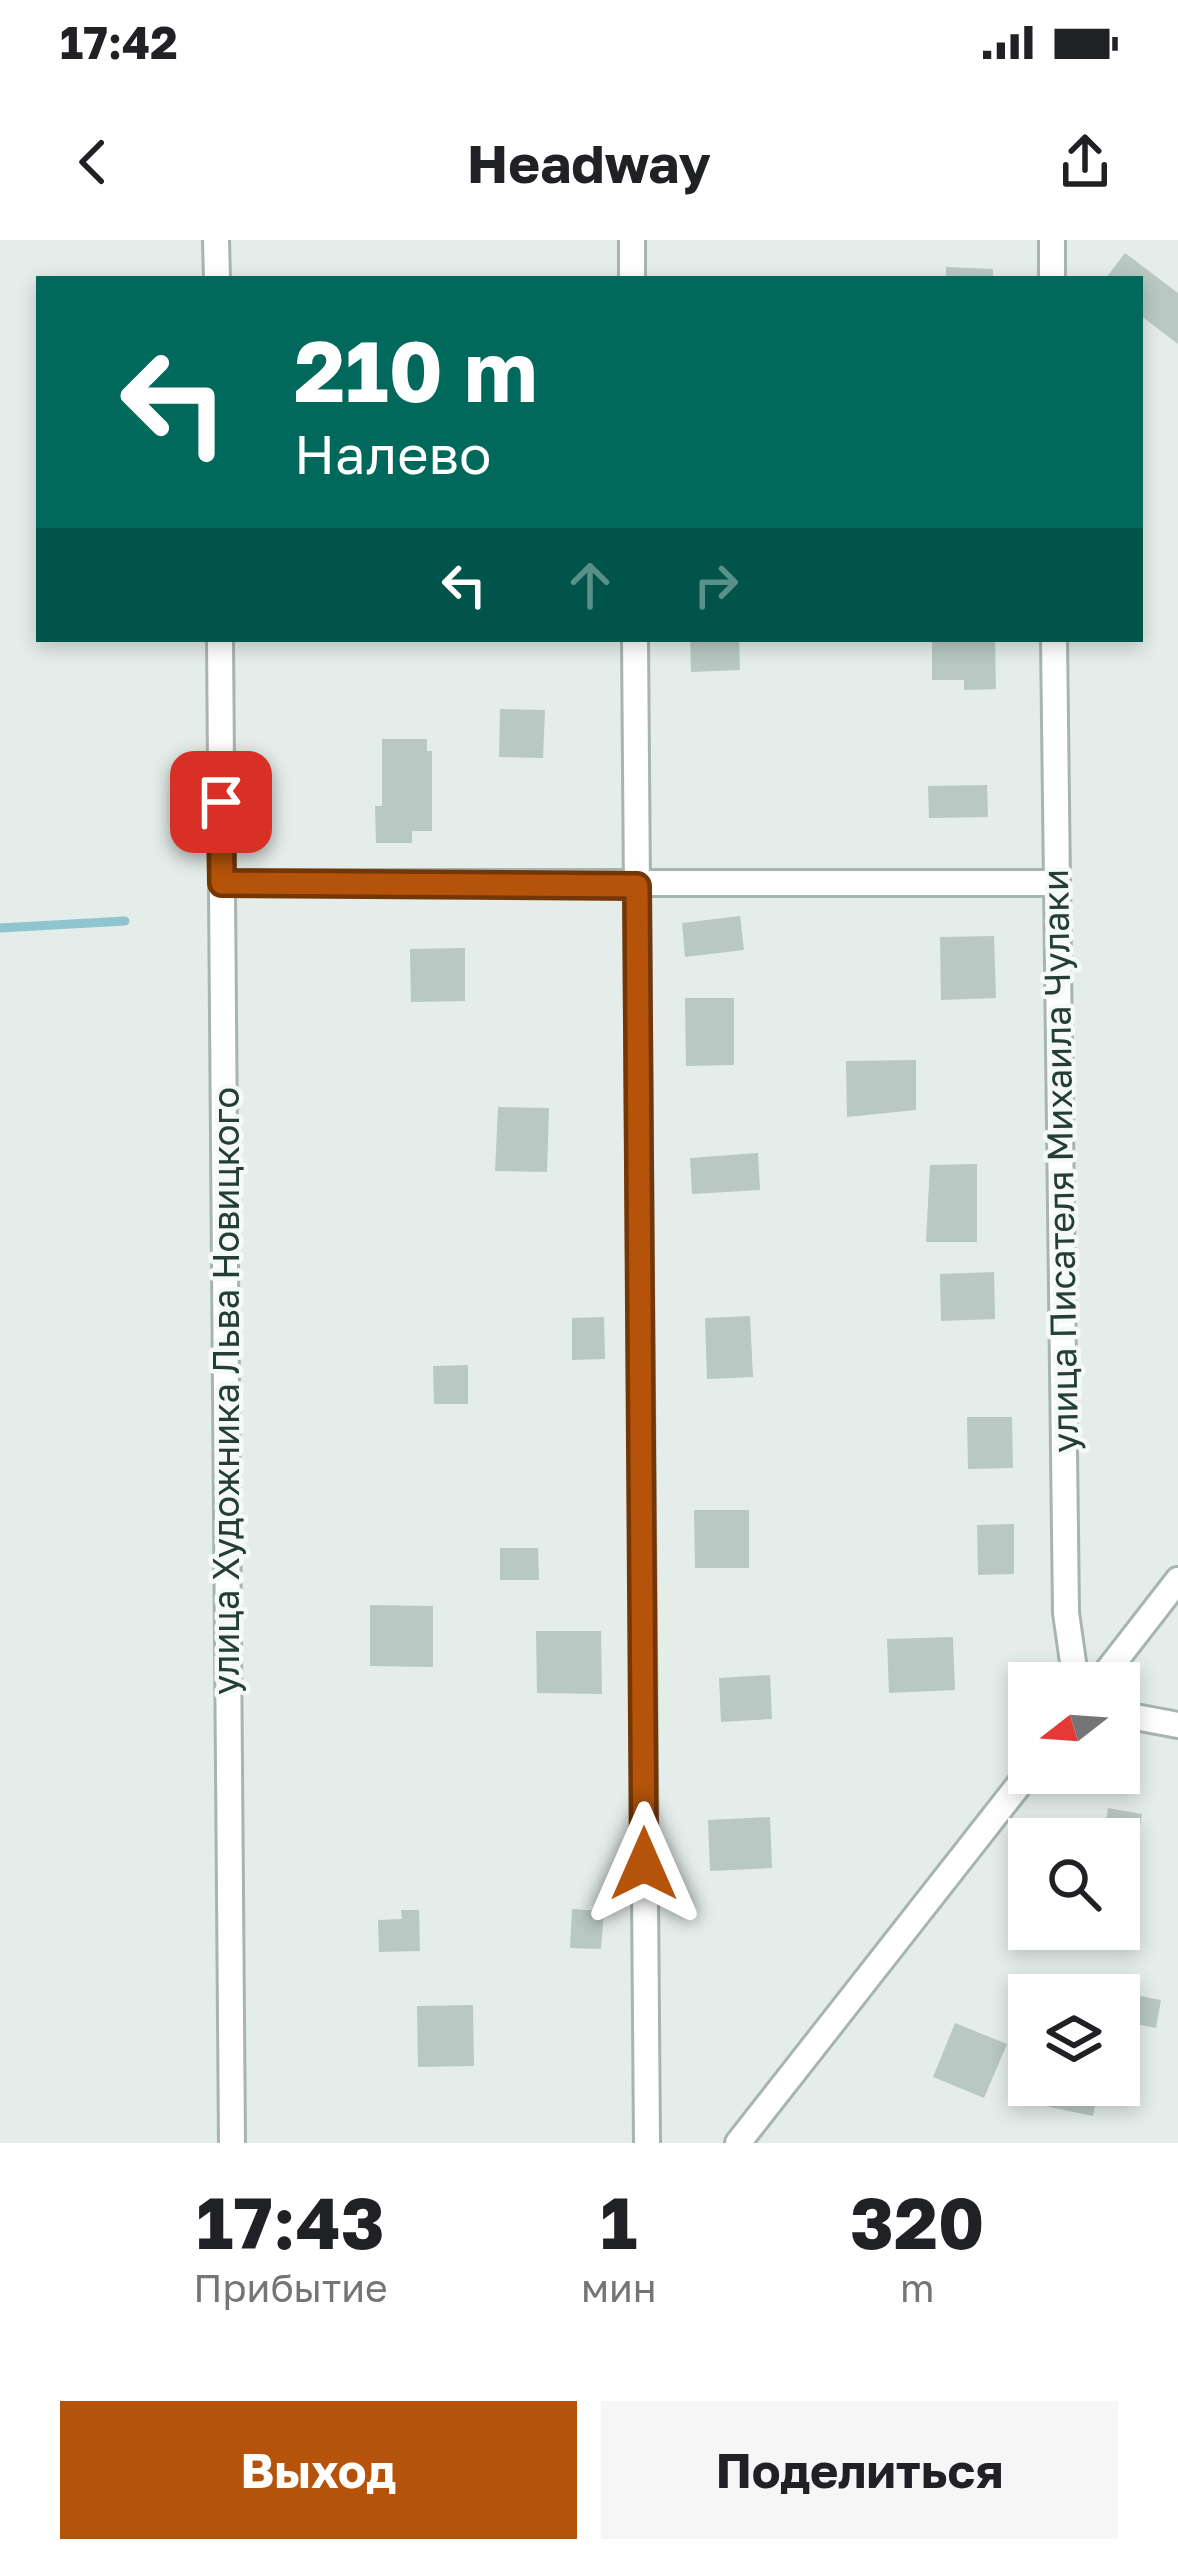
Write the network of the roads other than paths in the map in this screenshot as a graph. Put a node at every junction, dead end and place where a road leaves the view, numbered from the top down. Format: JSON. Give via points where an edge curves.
{"nodes":[{"id":1,"x":216,"y":240,"type":"edge"},
{"id":2,"x":632,"y":240,"type":"edge"},
{"id":3,"x":1052,"y":240,"type":"edge"},
{"id":4,"x":217,"y":276,"type":"edge"},
{"id":5,"x":632,"y":276,"type":"edge"},
{"id":6,"x":1052,"y":276,"type":"edge"},
{"id":7,"x":220,"y":642,"type":"edge"},
{"id":8,"x":635,"y":642,"type":"edge"},
{"id":9,"x":1054,"y":642,"type":"edge"},
{"id":10,"x":222,"y":883,"type":"junction"},
{"id":11,"x":1056,"y":884,"type":"junction"},
{"id":12,"x":637,"y":886,"type":"junction"},
{"id":13,"x":1178,"y":1580,"type":"edge"},
{"id":14,"x":1073,"y":1662,"type":"edge"},
{"id":15,"x":1114,"y":1662,"type":"edge"},
{"id":16,"x":1140,"y":1718,"type":"edge"},
{"id":17,"x":1178,"y":1724,"type":"edge"},
{"id":18,"x":1012,"y":1794,"type":"edge"},
{"id":19,"x":232,"y":2143,"type":"edge"},
{"id":20,"x":646,"y":2143,"type":"edge"},
{"id":21,"x":738,"y":2143,"type":"edge"}],
"edges":[{"from":1,"to":4,"type":"street"},
{"from":2,"to":5,"type":"street"},
{"from":3,"to":6,"type":"street"},
{"from":7,"to":10,"type":"street","name":"улица Художника Льва Новицкого"},
{"from":8,"to":12,"type":"street"},
{"from":9,"to":11,"type":"street","name":"улица Писателя Михаила Чулаки"},
{"from":10,"to":12,"type":"street"},
{"from":10,"to":19,"type":"street","name":"улица Художника Льва Новицкого"},
{"from":11,"to":12,"type":"street"},
{"from":11,"to":14,"type":"street","name":"улица Писателя Михаила Чулаки"},
{"from":12,"to":20,"type":"street"},
{"from":13,"to":15,"type":"street"},
{"from":16,"to":17,"type":"street"},
{"from":18,"to":21,"type":"street"}]}
